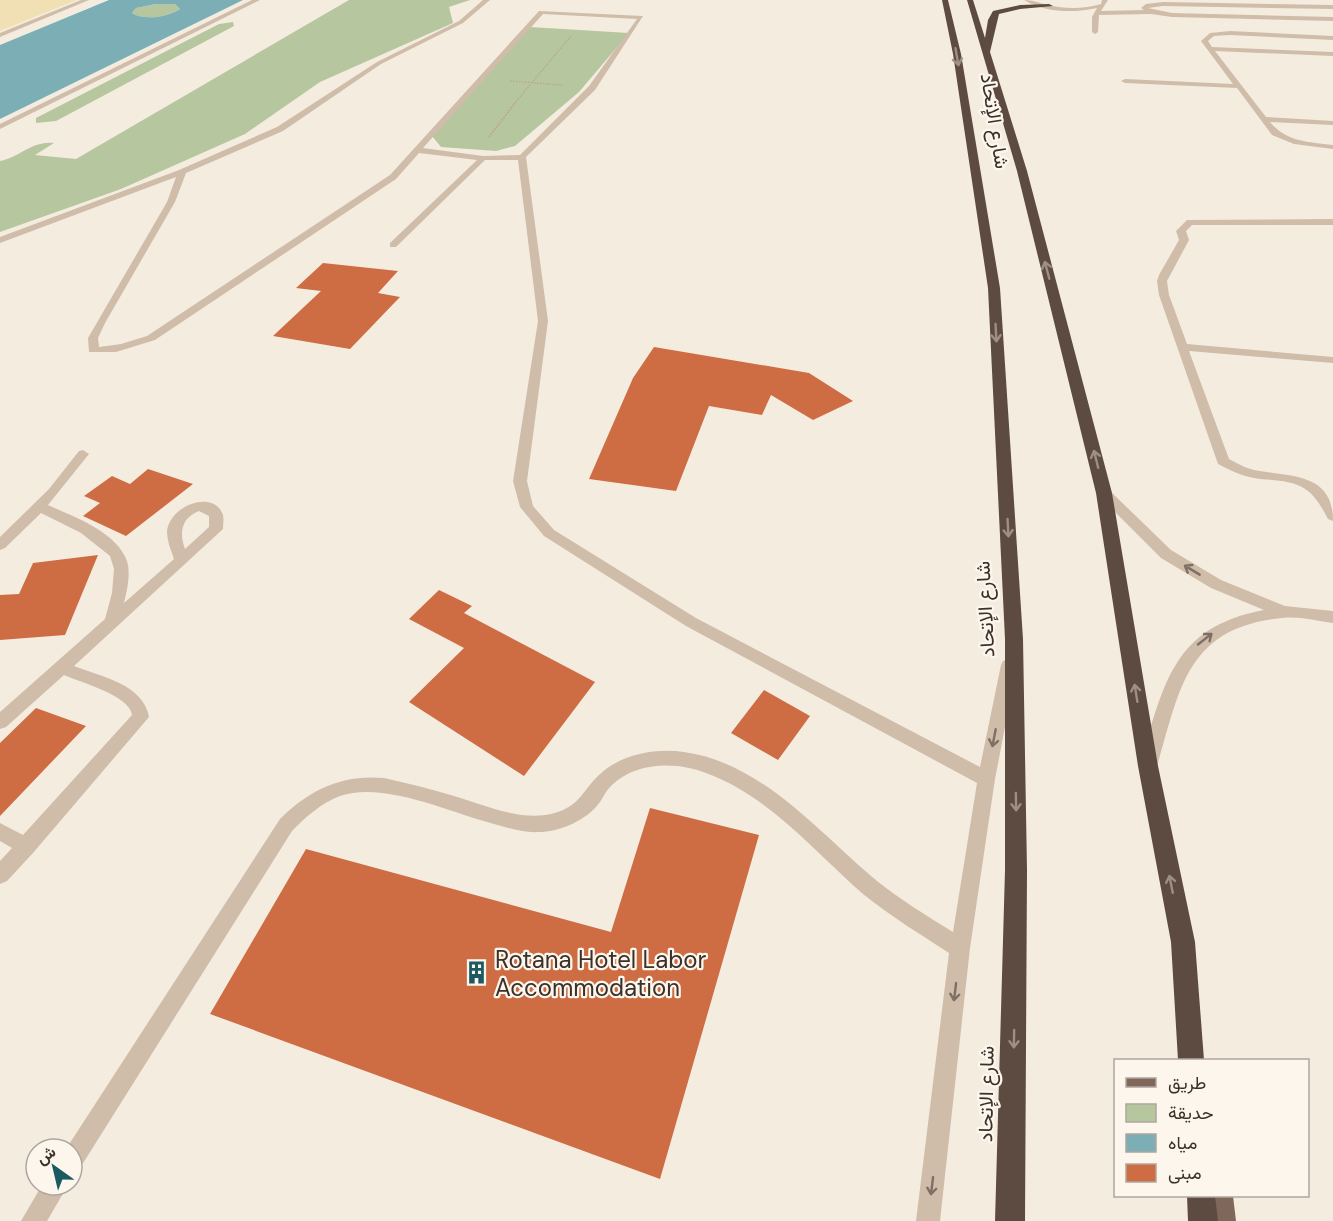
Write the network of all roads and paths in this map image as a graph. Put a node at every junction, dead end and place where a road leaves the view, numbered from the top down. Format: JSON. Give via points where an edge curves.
{"nodes":[{"id":1,"x":86,"y":0,"type":"edge"},
{"id":2,"x":257,"y":0,"type":"edge"},
{"id":3,"x":487,"y":0,"type":"edge"},
{"id":4,"x":945,"y":0,"type":"edge"},
{"id":5,"x":970,"y":0,"type":"edge"},
{"id":6,"x":1027,"y":0,"type":"edge"},
{"id":7,"x":1106,"y":2,"type":"edge"},
{"id":8,"x":1052,"y":7,"type":"junction"},
{"id":9,"x":1333,"y":7,"type":"edge"},
{"id":10,"x":1151,"y":12,"type":"junction"},
{"id":11,"x":1097,"y":13,"type":"junction"},
{"id":12,"x":590,"y":14,"type":"junction"},
{"id":13,"x":1087,"y":19,"type":"junction"},
{"id":14,"x":1333,"y":19,"type":"edge"},
{"id":15,"x":1095,"y":32,"type":"dead end"},
{"id":16,"x":0,"y":35,"type":"edge"},
{"id":17,"x":1333,"y":38,"type":"edge"},
{"id":18,"x":1211,"y":49,"type":"junction"},
{"id":19,"x":986,"y":54,"type":"junction"},
{"id":20,"x":1333,"y":54,"type":"edge"},
{"id":21,"x":480,"y":79,"type":"junction"},
{"id":22,"x":1123,"y":79,"type":"dead end"},
{"id":23,"x":530,"y":82,"type":"junction"},
{"id":24,"x":1237,"y":84,"type":"junction"},
{"id":25,"x":592,"y":88,"type":"junction"},
{"id":26,"x":1264,"y":119,"type":"junction"},
{"id":27,"x":1333,"y":123,"type":"edge"},
{"id":28,"x":0,"y":127,"type":"edge"},
{"id":29,"x":1333,"y":147,"type":"edge"},
{"id":30,"x":417,"y":150,"type":"junction"},
{"id":31,"x":479,"y":157,"type":"junction"},
{"id":32,"x":522,"y":157,"type":"junction"},
{"id":33,"x":182,"y":172,"type":"junction"},
{"id":34,"x":1333,"y":222,"type":"edge"},
{"id":35,"x":0,"y":240,"type":"edge"},
{"id":36,"x":393,"y":245,"type":"dead end"},
{"id":37,"x":1182,"y":347,"type":"junction"},
{"id":38,"x":1333,"y":360,"type":"edge"},
{"id":39,"x":83,"y":454,"type":"dead end"},
{"id":40,"x":1104,"y":493,"type":"junction"},
{"id":41,"x":40,"y":507,"type":"junction"},
{"id":42,"x":1333,"y":516,"type":"edge"},
{"id":43,"x":0,"y":545,"type":"edge"},
{"id":44,"x":182,"y":560,"type":"dead end"},
{"id":45,"x":1283,"y":612,"type":"junction"},
{"id":46,"x":1333,"y":617,"type":"edge"},
{"id":47,"x":112,"y":623,"type":"junction"},
{"id":48,"x":1014,"y":639,"type":"junction"},
{"id":49,"x":63,"y":668,"type":"junction"},
{"id":50,"x":0,"y":722,"type":"edge"},
{"id":51,"x":1148,"y":766,"type":"junction"},
{"id":52,"x":986,"y":779,"type":"junction"},
{"id":53,"x":0,"y":831,"type":"edge"},
{"id":54,"x":26,"y":847,"type":"junction"},
{"id":55,"x":0,"y":875,"type":"edge"},
{"id":56,"x":1183,"y":942,"type":"junction"},
{"id":57,"x":960,"y":948,"type":"junction"},
{"id":58,"x":1191,"y":1059,"type":"edge"},
{"id":59,"x":1200,"y":1059,"type":"edge"},
{"id":60,"x":84,"y":1141,"type":"edge"},
{"id":61,"x":48,"y":1197,"type":"edge"},
{"id":62,"x":1201,"y":1197,"type":"edge"},
{"id":63,"x":1221,"y":1197,"type":"edge"},
{"id":64,"x":1011,"y":1216,"type":"edge"},
{"id":65,"x":33,"y":1221,"type":"edge"},
{"id":66,"x":928,"y":1221,"type":"edge"},
{"id":67,"x":1203,"y":1221,"type":"edge"},
{"id":68,"x":1224,"y":1221,"type":"edge"}],
"edges":[{"from":1,"to":16,"type":"street"},
{"from":2,"to":28,"type":"street"},
{"from":3,"to":33,"type":"street","via":[[461,22],[379,63],[280,129]]},
{"from":4,"to":48,"type":"highway","name":"شارع الإتحاد","one_way":true,"via":[[994,288]]},
{"from":5,"to":19,"type":"highway","name":"شارع الإتحاد"},
{"from":6,"to":8,"type":"street"},
{"from":7,"to":8,"type":"street","via":[[1085,9]]},
{"from":7,"to":11,"type":"street"},
{"from":8,"to":13,"type":"street"},
{"from":8,"to":19,"type":"highway","via":[[1020,7],[996,13]]},
{"from":9,"to":10,"type":"street","via":[[1144,6]]},
{"from":10,"to":11,"type":"street"},
{"from":10,"to":14,"type":"street"},
{"from":11,"to":13,"type":"street"},
{"from":12,"to":21,"type":"street","via":[[541,12]]},
{"from":12,"to":23,"type":"path"},
{"from":12,"to":25,"type":"street","via":[[641,17]]},
{"from":13,"to":15,"type":"street"},
{"from":17,"to":18,"type":"street","via":[[1219,33],[1205,38]]},
{"from":18,"to":20,"type":"street"},
{"from":18,"to":24,"type":"street"},
{"from":40,"to":19,"type":"highway","name":"شارع الإتحاد","one_way":true,"via":[[1022,171]]},
{"from":21,"to":23,"type":"path"},
{"from":21,"to":30,"type":"street"},
{"from":22,"to":24,"type":"street"},
{"from":23,"to":25,"type":"path"},
{"from":23,"to":31,"type":"path"},
{"from":24,"to":26,"type":"street"},
{"from":25,"to":32,"type":"street"},
{"from":26,"to":27,"type":"street"},
{"from":26,"to":29,"type":"street","via":[[1282,137],[1309,146]]},
{"from":30,"to":31,"type":"street"},
{"from":30,"to":33,"type":"street","via":[[393,177],[151,338],[126,348],[93,350],[93,338],[100,323],[171,202]]},
{"from":31,"to":32,"type":"street"},
{"from":31,"to":36,"type":"street"},
{"from":32,"to":52,"type":"street","via":[[543,321],[519,481],[527,507],[549,532],[691,622]]},
{"from":33,"to":35,"type":"street"},
{"from":34,"to":37,"type":"street","via":[[1190,222],[1181,231],[1184,240],[1162,281]]},
{"from":37,"to":38,"type":"street"},
{"from":37,"to":42,"type":"street","via":[[1223,461],[1238,470],[1304,482],[1322,494]]},
{"from":39,"to":41,"type":"street"},
{"from":45,"to":40,"type":"street","one_way":true,"via":[[1190,570],[1147,537]]},
{"from":51,"to":40,"type":"highway","name":"شارع الإتحاد","one_way":true},
{"from":41,"to":43,"type":"street"},
{"from":41,"to":47,"type":"street","via":[[113,548],[120,562]]},
{"from":44,"to":47,"type":"street"},
{"from":45,"to":46,"type":"street"},
{"from":51,"to":45,"type":"street","one_way":true,"via":[[1179,669],[1192,650],[1209,635],[1231,624]]},
{"from":47,"to":49,"type":"street"},
{"from":48,"to":52,"type":"street","one_way":true},
{"from":48,"to":64,"type":"highway","name":"شارع الإتحاد","one_way":true,"via":[[1016,870]]},
{"from":49,"to":50,"type":"street"},
{"from":49,"to":54,"type":"street","via":[[129,695],[139,706],[141,717]]},
{"from":56,"to":51,"type":"highway","name":"شارع الإتحاد","one_way":true},
{"from":52,"to":57,"type":"street"},
{"from":53,"to":54,"type":"street"},
{"from":54,"to":55,"type":"street"},
{"from":56,"to":58,"type":"highway","name":"شارع الإتحاد"},
{"from":56,"to":59,"type":"main road"},
{"from":57,"to":60,"type":"street","via":[[871,888],[745,782],[692,760],[657,758],[635,763],[605,780],[589,802],[573,814],[540,824],[517,822],[388,787],[356,785],[323,795],[302,808],[286,825]]},
{"from":57,"to":66,"type":"street","one_way":true},
{"from":61,"to":65,"type":"street"},
{"from":62,"to":67,"type":"highway"},
{"from":63,"to":68,"type":"main road"}]}
